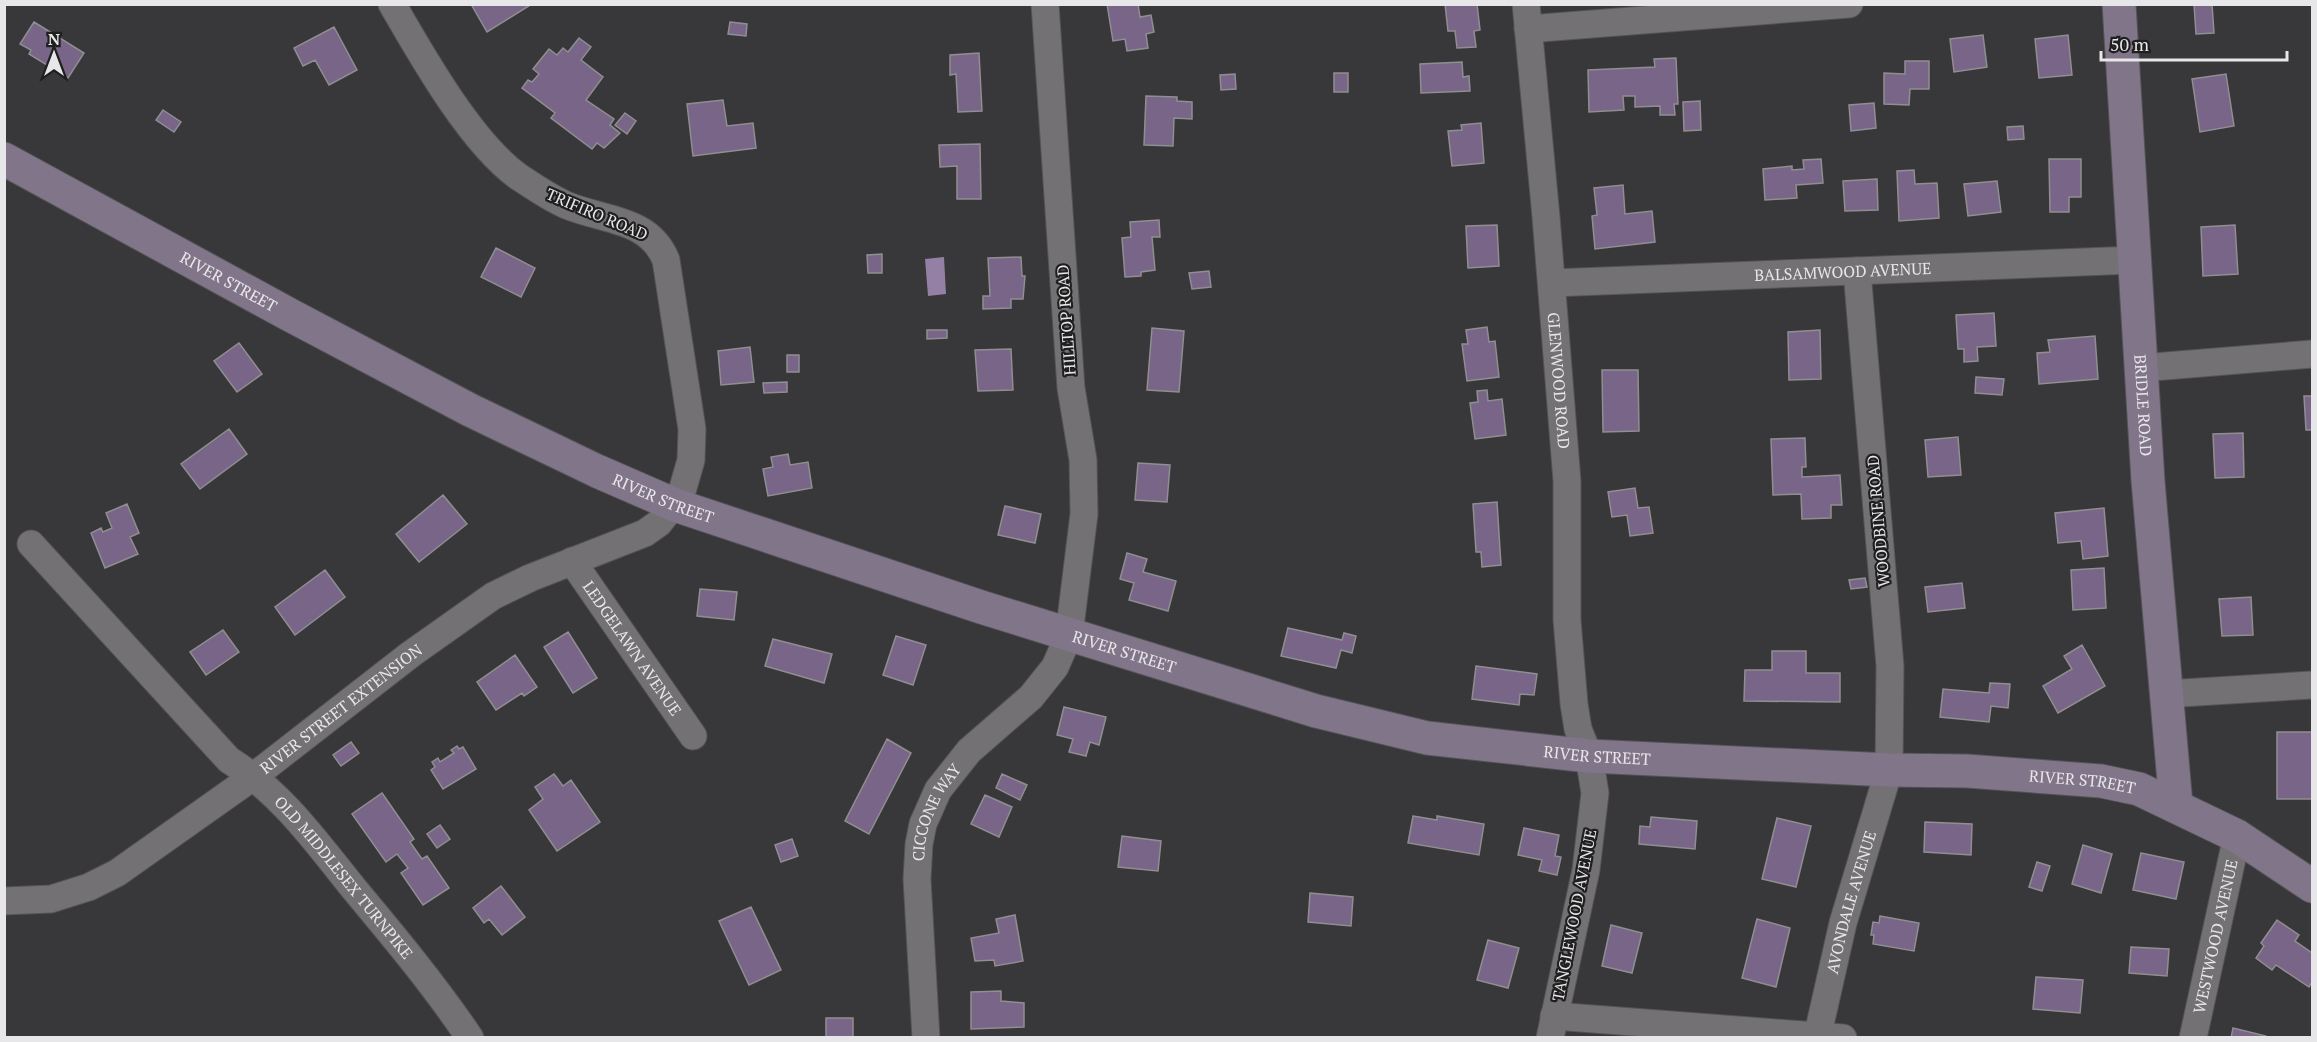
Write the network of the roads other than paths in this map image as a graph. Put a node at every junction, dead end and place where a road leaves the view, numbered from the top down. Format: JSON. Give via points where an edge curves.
{"nodes":[{"id":1,"x":392,"y":4,"type":"edge"},
{"id":2,"x":1045,"y":4,"type":"edge"},
{"id":3,"x":1849,"y":4,"type":"edge"},
{"id":4,"x":2119,"y":4,"type":"edge"},
{"id":5,"x":1527,"y":17,"type":"edge"},
{"id":6,"x":4,"y":159,"type":"edge"},
{"id":7,"x":2134,"y":260,"type":"junction"},
{"id":8,"x":1857,"y":271,"type":"junction"},
{"id":9,"x":1552,"y":283,"type":"junction"},
{"id":10,"x":2313,"y":354,"type":"edge"},
{"id":11,"x":2141,"y":368,"type":"junction"},
{"id":12,"x":675,"y":505,"type":"junction"},
{"id":13,"x":31,"y":544,"type":"dead end"},
{"id":14,"x":572,"y":561,"type":"junction"},
{"id":15,"x":1069,"y":634,"type":"junction"},
{"id":16,"x":2313,"y":685,"type":"edge"},
{"id":17,"x":2165,"y":694,"type":"junction"},
{"id":18,"x":693,"y":736,"type":"dead end"},
{"id":19,"x":1589,"y":756,"type":"junction"},
{"id":20,"x":1889,"y":770,"type":"junction"},
{"id":21,"x":254,"y":776,"type":"junction"},
{"id":22,"x":2176,"y":805,"type":"junction"},
{"id":23,"x":2237,"y":836,"type":"junction"},
{"id":24,"x":2313,"y":886,"type":"edge"},
{"id":25,"x":4,"y":901,"type":"edge"},
{"id":26,"x":1552,"y":1027,"type":"edge"},
{"id":27,"x":1826,"y":1037,"type":"edge"},
{"id":28,"x":471,"y":1038,"type":"edge"},
{"id":29,"x":926,"y":1038,"type":"edge"},
{"id":30,"x":2193,"y":1038,"type":"edge"}],
"edges":[{"from":1,"to":12,"type":"street","name":"TRIFIRO ROAD","via":[[448,94],[501,161],[564,204],[643,231],[662,249],[692,429],[690,472]]},
{"from":2,"to":15,"type":"street","name":"HILLTOP ROAD","via":[[1071,388],[1083,460],[1084,488]]},
{"from":3,"to":5,"type":"street"},
{"from":4,"to":7,"type":"main road","name":"BRIDLE ROAD"},
{"from":5,"to":9,"type":"street","name":"GLENWOOD ROAD"},
{"from":6,"to":12,"type":"main road","name":"RIVER STREET","via":[[471,410]]},
{"from":7,"to":8,"type":"street","name":"BALSAMWOOD AVENUE"},
{"from":7,"to":11,"type":"main road","name":"BRIDLE ROAD"},
{"from":8,"to":9,"type":"street","name":"BALSAMWOOD AVENUE"},
{"from":8,"to":20,"type":"street","name":"WOODBINE ROAD","via":[[1890,666]]},
{"from":9,"to":19,"type":"street","name":"GLENWOOD ROAD","via":[[1567,481],[1571,677],[1578,729]]},
{"from":10,"to":11,"type":"street"},
{"from":11,"to":17,"type":"main road","name":"BRIDLE ROAD"},
{"from":12,"to":14,"type":"street","name":"RIVER STREET EXTENSION","via":[[645,533]]},
{"from":12,"to":15,"type":"main road","name":"RIVER STREET"},
{"from":13,"to":21,"type":"street","name":"OLD MIDDLESEX TURNPIKE","via":[[229,760]]},
{"from":14,"to":18,"type":"street","name":"LEDGELAWN AVENUE"},
{"from":14,"to":21,"type":"street","name":"RIVER STREET EXTENSION","via":[[493,596],[360,692]]},
{"from":15,"to":19,"type":"main road","name":"RIVER STREET","via":[[1360,724],[1471,744]]},
{"from":15,"to":29,"type":"street","name":"CICCONE WAY","via":[[1047,679],[969,751],[938,790],[923,824],[917,879]]},
{"from":16,"to":17,"type":"street"},
{"from":17,"to":22,"type":"main road","name":"BRIDLE ROAD"},
{"from":19,"to":20,"type":"main road","name":"RIVER STREET"},
{"from":19,"to":26,"type":"street","name":"TANGLEWOOD AVENUE","via":[[1595,793],[1592,838]]},
{"from":20,"to":22,"type":"main road","name":"RIVER STREET","via":[[1967,771],[2101,782],[2139,789]]},
{"from":20,"to":27,"type":"street","name":"AVONDALE AVENUE","via":[[1843,923]]},
{"from":21,"to":25,"type":"street","name":"RIVER STREET EXTENSION","via":[[117,873],[89,887],[51,899]]},
{"from":21,"to":28,"type":"street","name":"OLD MIDDLESEX TURNPIKE","via":[[282,800]]},
{"from":22,"to":23,"type":"main road","name":"RIVER STREET"},
{"from":23,"to":24,"type":"main road","name":"RIVER STREET"},
{"from":23,"to":30,"type":"street","name":"WESTWOOD AVENUE"},
{"from":26,"to":27,"type":"street"}]}
